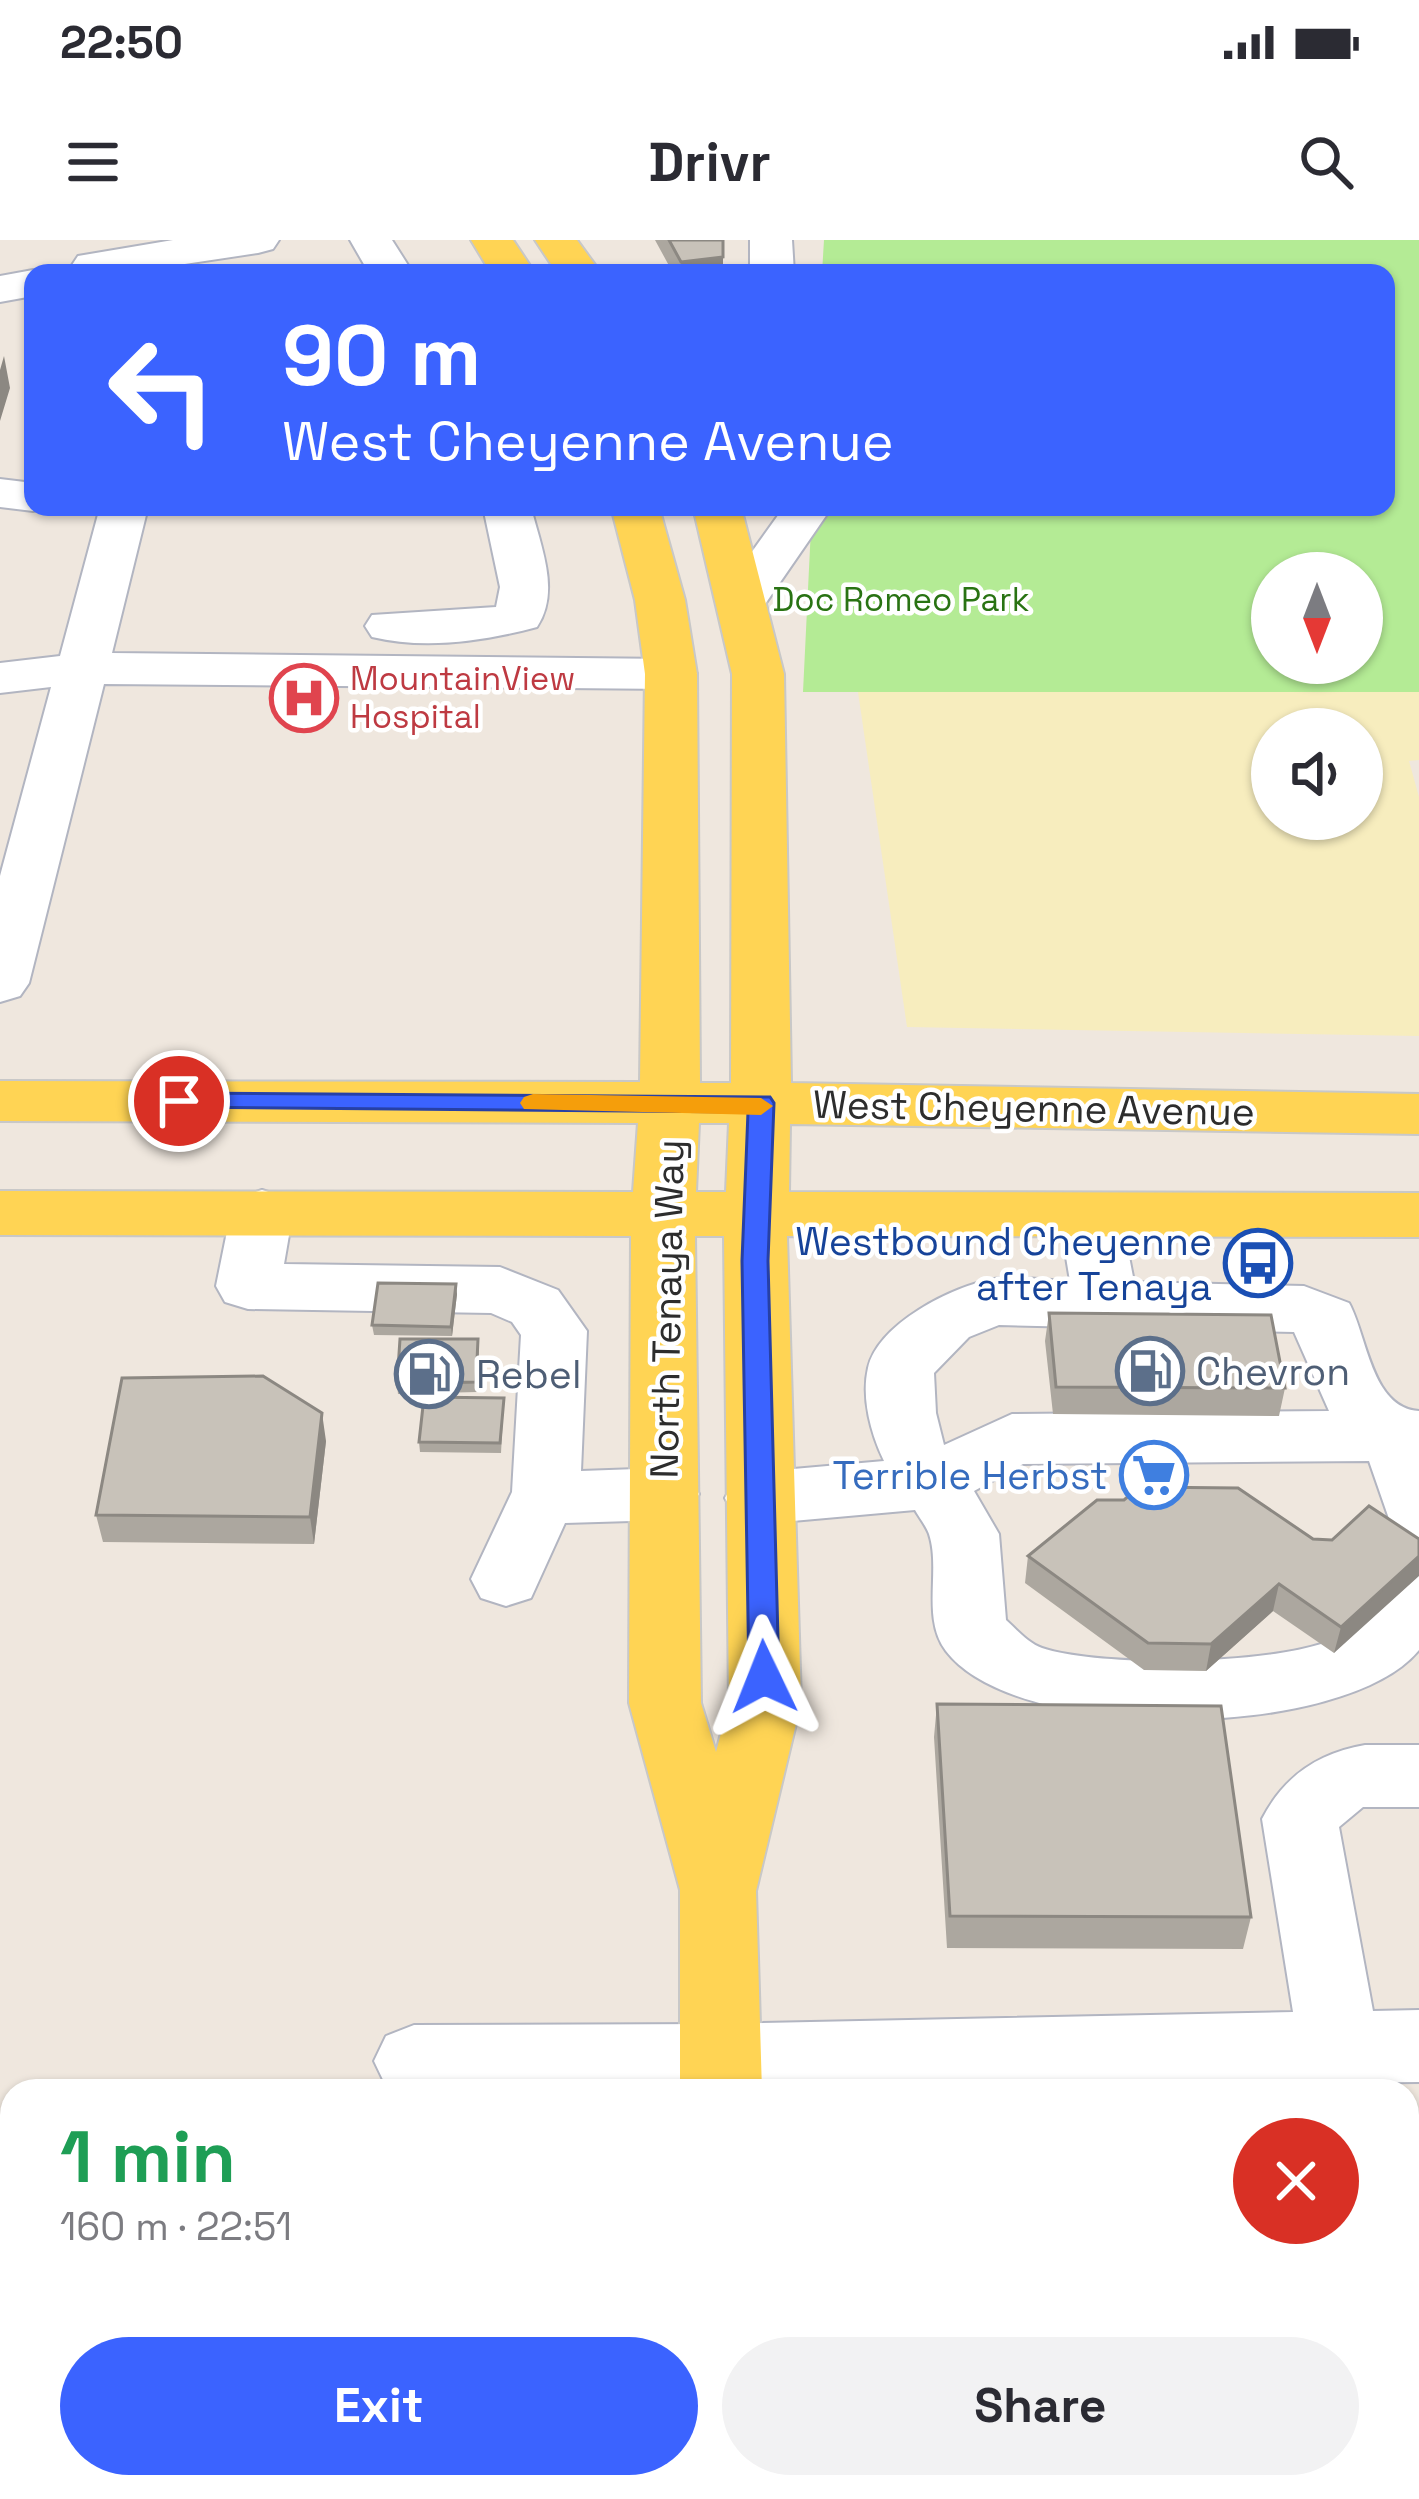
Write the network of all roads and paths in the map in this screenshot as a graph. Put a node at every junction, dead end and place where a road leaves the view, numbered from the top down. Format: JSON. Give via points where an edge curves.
{"nodes":[{"id":1,"x":258,"y":240,"type":"edge"},
{"id":2,"x":98,"y":264,"type":"edge"},
{"id":3,"x":122,"y":516,"type":"edge"},
{"id":4,"x":509,"y":516,"type":"edge"},
{"id":5,"x":637,"y":516,"type":"edge"},
{"id":6,"x":720,"y":516,"type":"edge"},
{"id":7,"x":802,"y":516,"type":"edge"},
{"id":8,"x":743,"y":599,"type":"junction"},
{"id":9,"x":89,"y":651,"type":"junction"},
{"id":10,"x":671,"y":674,"type":"junction"},
{"id":11,"x":0,"y":678,"type":"edge"},
{"id":12,"x":0,"y":983,"type":"edge"},
{"id":13,"x":0,"y":1101,"type":"edge"},
{"id":14,"x":670,"y":1103,"type":"junction"},
{"id":15,"x":761,"y":1103,"type":"junction"},
{"id":16,"x":1419,"y":1114,"type":"edge"},
{"id":17,"x":262,"y":1212,"type":"junction"},
{"id":18,"x":0,"y":1213,"type":"edge"},
{"id":19,"x":663,"y":1214,"type":"junction"},
{"id":20,"x":756,"y":1214,"type":"junction"},
{"id":21,"x":1419,"y":1215,"type":"edge"},
{"id":22,"x":1090,"y":1216,"type":"junction"},
{"id":23,"x":1106,"y":1304,"type":"junction"},
{"id":24,"x":1407,"y":1436,"type":"edge"},
{"id":25,"x":934,"y":1483,"type":"junction"},
{"id":26,"x":664,"y":1494,"type":"junction"},
{"id":27,"x":546,"y":1498,"type":"junction"},
{"id":28,"x":759,"y":1498,"type":"junction"},
{"id":29,"x":1419,"y":1517,"type":"edge"},
{"id":30,"x":506,"y":1580,"type":"dead end"},
{"id":31,"x":1419,"y":1596,"type":"edge"},
{"id":32,"x":1419,"y":1776,"type":"edge"},
{"id":33,"x":718,"y":1891,"type":"junction"},
{"id":34,"x":1419,"y":2046,"type":"edge"},
{"id":35,"x":1339,"y":2047,"type":"junction"},
{"id":36,"x":414,"y":2061,"type":"dead end"},
{"id":37,"x":1005,"y":2071,"type":"edge"},
{"id":38,"x":721,"y":2075,"type":"edge"}],
"edges":[{"from":1,"to":2,"type":"lane"},
{"from":3,"to":9,"type":"lane"},
{"from":4,"to":9,"type":"lane","via":[[525,586],[519,616],[503,623],[119,626]]},
{"from":5,"to":10,"type":"main road","name":"North Tenaya Way"},
{"from":6,"to":8,"type":"main road","name":"North Tenaya Way"},
{"from":7,"to":8,"type":"lane"},
{"from":8,"to":15,"type":"main road","name":"North Tenaya Way","via":[[758,674]]},
{"from":9,"to":10,"type":"lane"},
{"from":9,"to":11,"type":"lane"},
{"from":9,"to":12,"type":"lane"},
{"from":10,"to":14,"type":"main road","name":"North Tenaya Way"},
{"from":13,"to":14,"type":"main road","name":"West Cheyenne Avenue"},
{"from":14,"to":15,"type":"main road","name":"West Cheyenne Avenue"},
{"from":14,"to":19,"type":"main road","name":"North Tenaya Way"},
{"from":15,"to":16,"type":"main road","name":"West Cheyenne Avenue"},
{"from":15,"to":20,"type":"main road","name":"North Tenaya Way"},
{"from":17,"to":18,"type":"main road"},
{"from":17,"to":19,"type":"main road"},
{"from":17,"to":27,"type":"lane","via":[[248,1286],[500,1290],[535,1306],[554,1331]]},
{"from":19,"to":20,"type":"main road"},
{"from":19,"to":26,"type":"main road","name":"North Tenaya Way"},
{"from":20,"to":22,"type":"main road"},
{"from":20,"to":28,"type":"main road","name":"North Tenaya Way"},
{"from":21,"to":22,"type":"main road"},
{"from":22,"to":23,"type":"lane"},
{"from":23,"to":24,"type":"lane","via":[[1304,1309],[1326,1320],[1339,1372],[1360,1410]]},
{"from":23,"to":25,"type":"lane","via":[[995,1302],[946,1320],[901,1366],[899,1400],[917,1465]]},
{"from":24,"to":25,"type":"lane","via":[[1012,1439]]},
{"from":24,"to":29,"type":"lane"},
{"from":25,"to":28,"type":"lane"},
{"from":25,"to":31,"type":"lane","via":[[964,1534],[971,1631],[1013,1667],[1083,1687],[1269,1686],[1342,1670],[1373,1652]]},
{"from":26,"to":27,"type":"lane"},
{"from":26,"to":33,"type":"main road","name":"North Tenaya Way","via":[[665,1703]]},
{"from":27,"to":30,"type":"lane"},
{"from":28,"to":33,"type":"main road","name":"North Tenaya Way","via":[[765,1703]]},
{"from":32,"to":35,"type":"lane","via":[[1369,1774],[1327,1786],[1300,1819]]},
{"from":33,"to":38,"type":"main road","name":"North Tenaya Way"},
{"from":34,"to":35,"type":"lane"},
{"from":35,"to":37,"type":"lane"},
{"from":36,"to":38,"type":"lane"},
{"from":37,"to":38,"type":"lane"}]}
